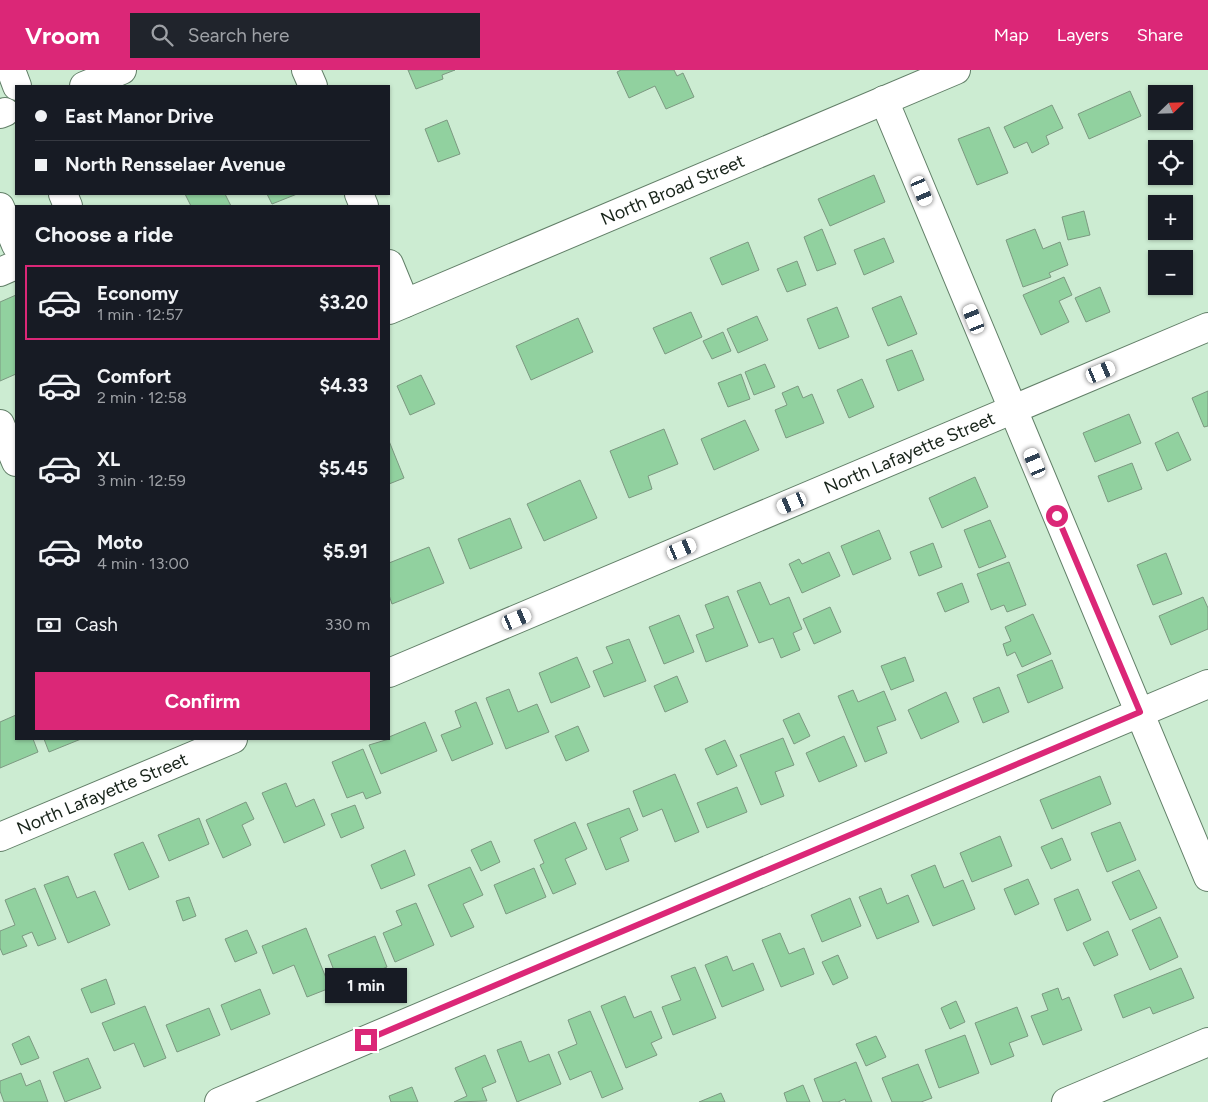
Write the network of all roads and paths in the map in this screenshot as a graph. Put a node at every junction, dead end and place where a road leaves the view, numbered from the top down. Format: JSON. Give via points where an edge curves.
{"nodes":[{"id":1,"x":11,"y":70,"type":"edge"},
{"id":2,"x":122,"y":70,"type":"edge"},
{"id":3,"x":306,"y":70,"type":"edge"},
{"id":4,"x":956,"y":70,"type":"edge"},
{"id":5,"x":17,"y":85,"type":"edge"},
{"id":6,"x":86,"y":85,"type":"edge"},
{"id":7,"x":313,"y":85,"type":"edge"},
{"id":8,"x":884,"y":100,"type":"junction"},
{"id":9,"x":0,"y":207,"type":"edge"},
{"id":10,"x":15,"y":243,"type":"edge"},
{"id":11,"x":15,"y":265,"type":"edge"},
{"id":12,"x":390,"y":269,"type":"edge"},
{"id":13,"x":0,"y":272,"type":"edge"},
{"id":14,"x":397,"y":306,"type":"edge"},
{"id":15,"x":1208,"y":327,"type":"edge"},
{"id":16,"x":1012,"y":410,"type":"junction"},
{"id":17,"x":0,"y":424,"type":"edge"},
{"id":18,"x":15,"y":460,"type":"edge"},
{"id":19,"x":15,"y":467,"type":"edge"},
{"id":20,"x":0,"y":474,"type":"edge"},
{"id":21,"x":390,"y":673,"type":"edge"},
{"id":22,"x":1208,"y":684,"type":"edge"},
{"id":23,"x":1140,"y":712,"type":"junction"},
{"id":24,"x":231,"y":740,"type":"edge"},
{"id":25,"x":0,"y":837,"type":"edge"},
{"id":26,"x":1208,"y":877,"type":"edge"},
{"id":27,"x":1208,"y":1042,"type":"edge"},
{"id":28,"x":219,"y":1102,"type":"edge"},
{"id":29,"x":1066,"y":1102,"type":"edge"}],
"edges":[{"from":1,"to":5,"type":"street"},
{"from":2,"to":6,"type":"street"},
{"from":3,"to":7,"type":"street"},
{"from":4,"to":8,"type":"street","name":"North Broad Street"},
{"from":8,"to":14,"type":"street","name":"North Broad Street"},
{"from":8,"to":16,"type":"street"},
{"from":9,"to":10,"type":"street"},
{"from":11,"to":13,"type":"street"},
{"from":12,"to":14,"type":"street"},
{"from":15,"to":16,"type":"street","name":"North Lafayette Street"},
{"from":16,"to":21,"type":"street","name":"North Lafayette Street"},
{"from":16,"to":23,"type":"street"},
{"from":17,"to":18,"type":"street"},
{"from":19,"to":20,"type":"street"},
{"from":22,"to":23,"type":"street"},
{"from":23,"to":26,"type":"street"},
{"from":23,"to":28,"type":"street"},
{"from":24,"to":25,"type":"street","name":"North Lafayette Street"},
{"from":27,"to":29,"type":"street"}]}
